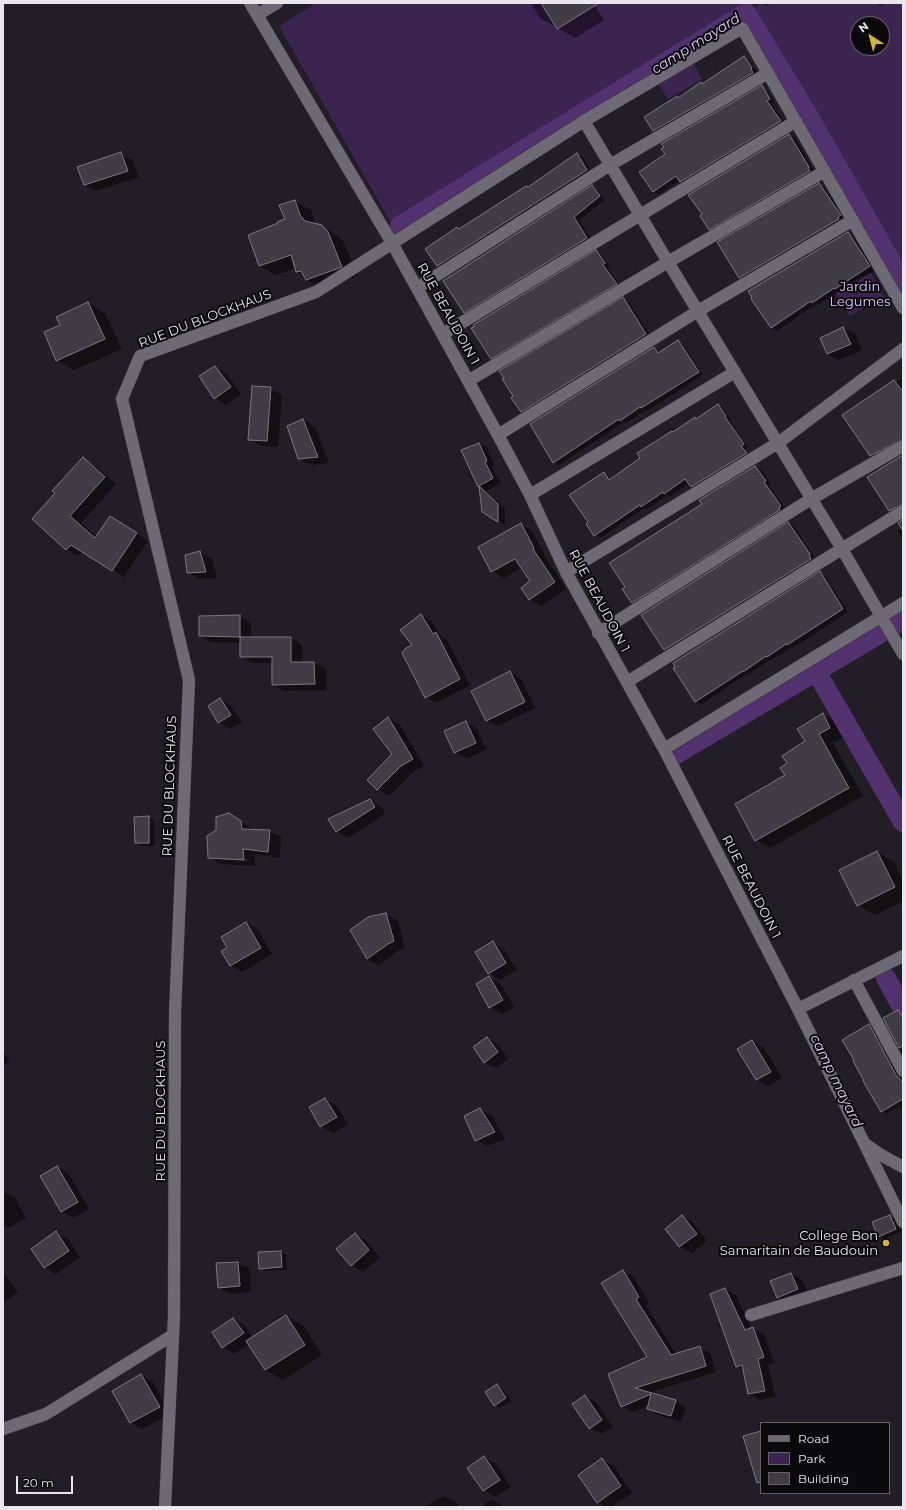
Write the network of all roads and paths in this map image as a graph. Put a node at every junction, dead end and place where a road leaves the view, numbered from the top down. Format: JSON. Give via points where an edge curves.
{"nodes":[{"id":1,"x":250,"y":3,"type":"edge"},
{"id":2,"x":277,"y":3,"type":"edge"},
{"id":3,"x":257,"y":15,"type":"junction"},
{"id":4,"x":768,"y":73,"type":"junction"},
{"id":5,"x":796,"y":121,"type":"junction"},
{"id":6,"x":584,"y":122,"type":"junction"},
{"id":7,"x":610,"y":165,"type":"junction"},
{"id":8,"x":825,"y":171,"type":"junction"},
{"id":9,"x":640,"y":215,"type":"junction"},
{"id":10,"x":853,"y":220,"type":"junction"},
{"id":11,"x":392,"y":243,"type":"junction"},
{"id":12,"x":668,"y":262,"type":"junction"},
{"id":13,"x":417,"y":288,"type":"junction"},
{"id":14,"x":903,"y":308,"type":"edge"},
{"id":15,"x":698,"y":311,"type":"junction"},
{"id":16,"x":443,"y":334,"type":"junction"},
{"id":17,"x":903,"y":349,"type":"edge"},
{"id":18,"x":734,"y":372,"type":"junction"},
{"id":19,"x":468,"y":381,"type":"junction"},
{"id":20,"x":498,"y":435,"type":"junction"},
{"id":21,"x":778,"y":443,"type":"junction"},
{"id":22,"x":903,"y":446,"type":"edge"},
{"id":23,"x":530,"y":495,"type":"junction"},
{"id":24,"x":811,"y":499,"type":"junction"},
{"id":25,"x":903,"y":512,"type":"edge"},
{"id":26,"x":842,"y":549,"type":"junction"},
{"id":27,"x":566,"y":572,"type":"junction"},
{"id":28,"x":903,"y":603,"type":"edge"},
{"id":29,"x":886,"y":623,"type":"junction"},
{"id":30,"x":598,"y":633,"type":"junction"},
{"id":31,"x":903,"y":654,"type":"edge"},
{"id":32,"x":627,"y":682,"type":"junction"},
{"id":33,"x":664,"y":749,"type":"junction"},
{"id":34,"x":901,"y":960,"type":"edge"},
{"id":35,"x":854,"y":980,"type":"junction"},
{"id":36,"x":798,"y":1009,"type":"junction"},
{"id":37,"x":903,"y":1071,"type":"edge"},
{"id":38,"x":864,"y":1143,"type":"junction"},
{"id":39,"x":903,"y":1167,"type":"edge"},
{"id":40,"x":903,"y":1222,"type":"edge"},
{"id":41,"x":903,"y":1268,"type":"edge"},
{"id":42,"x":751,"y":1315,"type":"dead end"},
{"id":43,"x":173,"y":1335,"type":"junction"},
{"id":44,"x":3,"y":1429,"type":"edge"},
{"id":45,"x":165,"y":1507,"type":"edge"}],
"edges":[{"from":1,"to":3,"type":"street","name":"RUE BEAUDOIN 1"},
{"from":2,"to":3,"type":"street"},
{"from":3,"to":11,"type":"street","name":"RUE BEAUDOIN 1"},
{"from":4,"to":5,"type":"street"},
{"from":4,"to":6,"type":"street","name":"RUE DU BLOCKHAUS","via":[[742,28]]},
{"from":4,"to":7,"type":"street"},
{"from":5,"to":8,"type":"street"},
{"from":5,"to":9,"type":"street"},
{"from":6,"to":7,"type":"street"},
{"from":6,"to":11,"type":"street","name":"RUE DU BLOCKHAUS"},
{"from":7,"to":9,"type":"street"},
{"from":7,"to":13,"type":"street"},
{"from":8,"to":10,"type":"street"},
{"from":8,"to":12,"type":"street"},
{"from":9,"to":12,"type":"street"},
{"from":9,"to":16,"type":"street"},
{"from":10,"to":14,"type":"street"},
{"from":10,"to":15,"type":"street"},
{"from":11,"to":13,"type":"street","name":"RUE BEAUDOIN 1"},
{"from":11,"to":43,"type":"street","name":"RUE DU BLOCKHAUS","via":[[316,292],[140,356],[122,400],[189,680],[175,1013]]},
{"from":12,"to":15,"type":"street"},
{"from":12,"to":19,"type":"street"},
{"from":13,"to":16,"type":"street","name":"RUE BEAUDOIN 1"},
{"from":15,"to":18,"type":"street"},
{"from":15,"to":20,"type":"street"},
{"from":16,"to":19,"type":"street","name":"RUE BEAUDOIN 1"},
{"from":17,"to":21,"type":"street"},
{"from":18,"to":21,"type":"street"},
{"from":18,"to":23,"type":"street"},
{"from":19,"to":20,"type":"street","name":"RUE BEAUDOIN 1"},
{"from":20,"to":23,"type":"street","name":"RUE BEAUDOIN 1"},
{"from":21,"to":24,"type":"street"},
{"from":21,"to":27,"type":"street"},
{"from":22,"to":24,"type":"street"},
{"from":23,"to":27,"type":"street","name":"RUE BEAUDOIN 1"},
{"from":24,"to":26,"type":"street"},
{"from":24,"to":30,"type":"street"},
{"from":25,"to":26,"type":"street"},
{"from":26,"to":29,"type":"street"},
{"from":26,"to":32,"type":"street"},
{"from":27,"to":30,"type":"street","name":"RUE BEAUDOIN 1"},
{"from":28,"to":29,"type":"street"},
{"from":29,"to":31,"type":"street"},
{"from":29,"to":33,"type":"street"},
{"from":30,"to":32,"type":"street","name":"RUE BEAUDOIN 1"},
{"from":32,"to":33,"type":"street","name":"RUE BEAUDOIN 1"},
{"from":33,"to":36,"type":"street","name":"RUE BEAUDOIN 1"},
{"from":34,"to":35,"type":"street"},
{"from":35,"to":36,"type":"street"},
{"from":35,"to":37,"type":"street"},
{"from":36,"to":38,"type":"street","name":"RUE BEAUDOIN 1"},
{"from":38,"to":39,"type":"street"},
{"from":38,"to":40,"type":"street","name":"RUE BEAUDOIN 1"},
{"from":41,"to":42,"type":"street"},
{"from":43,"to":44,"type":"street","via":[[46,1414]]},
{"from":43,"to":45,"type":"street","name":"RUE DU BLOCKHAUS"}]}
